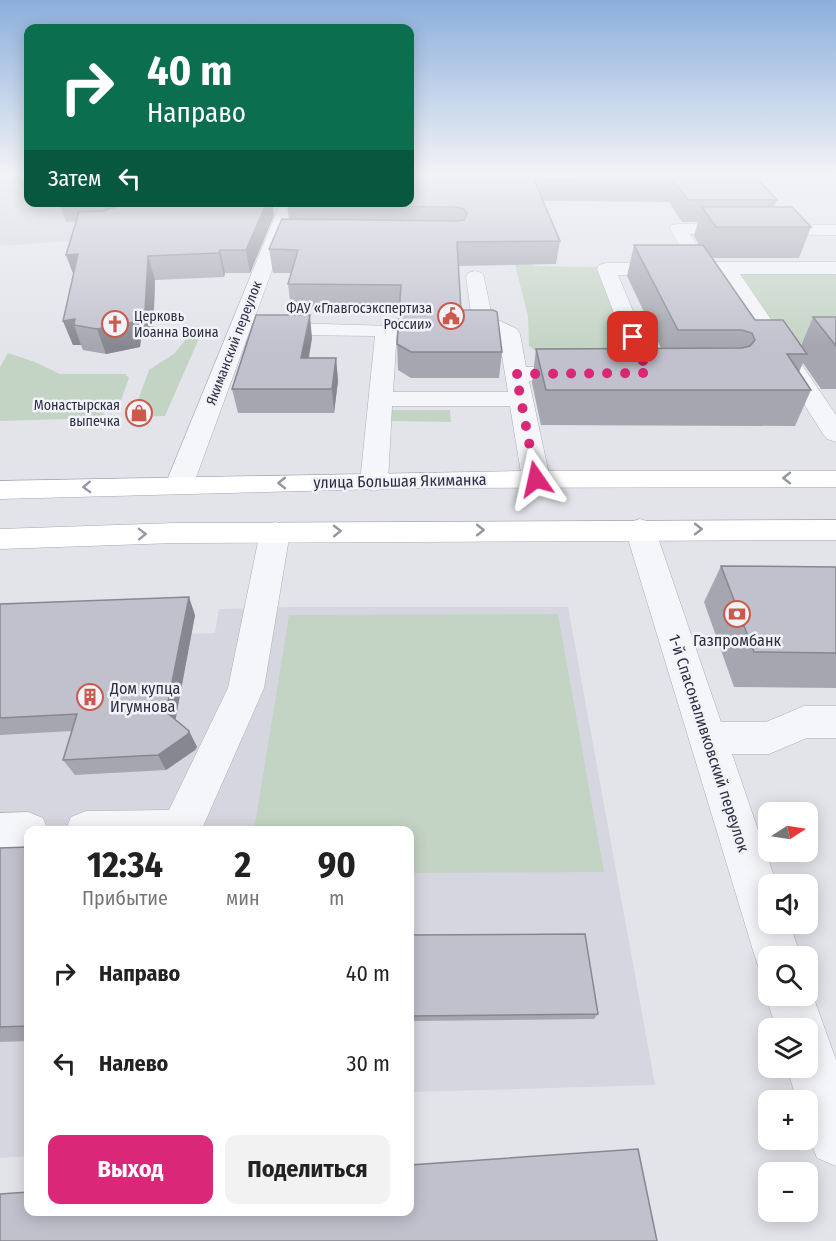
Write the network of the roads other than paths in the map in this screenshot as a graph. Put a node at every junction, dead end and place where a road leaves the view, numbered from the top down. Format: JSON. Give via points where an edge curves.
{"nodes":[{"id":1,"x":284,"y":232,"type":"edge"},
{"id":2,"x":679,"y":232,"type":"edge"},
{"id":3,"x":701,"y":268,"type":"junction"},
{"id":4,"x":727,"y":268,"type":"junction"},
{"id":5,"x":836,"y":268,"type":"edge"},
{"id":6,"x":475,"y":277,"type":"dead end"},
{"id":7,"x":290,"y":329,"type":"edge"},
{"id":8,"x":600,"y":373,"type":"edge"},
{"id":9,"x":624,"y":373,"type":"edge"},
{"id":10,"x":516,"y":374,"type":"junction"},
{"id":11,"x":381,"y":399,"type":"junction"},
{"id":12,"x":520,"y":399,"type":"junction"},
{"id":13,"x":836,"y":434,"type":"edge"},
{"id":14,"x":536,"y":479,"type":"junction"},
{"id":15,"x":836,"y":479,"type":"edge"},
{"id":16,"x":374,"y":482,"type":"junction"},
{"id":17,"x":180,"y":483,"type":"junction"},
{"id":18,"x":0,"y":490,"type":"edge"},
{"id":19,"x":640,"y":529,"type":"junction"},
{"id":20,"x":836,"y":530,"type":"edge"},
{"id":21,"x":275,"y":532,"type":"junction"},
{"id":22,"x":0,"y":539,"type":"edge"},
{"id":23,"x":836,"y":722,"type":"edge"},
{"id":24,"x":707,"y":738,"type":"junction"},
{"id":25,"x":183,"y":826,"type":"edge"},
{"id":26,"x":24,"y":832,"type":"edge"},
{"id":27,"x":0,"y":833,"type":"edge"},
{"id":28,"x":773,"y":946,"type":"edge"},
{"id":29,"x":816,"y":1078,"type":"edge"},
{"id":30,"x":836,"y":1139,"type":"edge"}],
"edges":[{"from":1,"to":17,"type":"street","name":"Якиманский переулок"},
{"from":2,"to":3,"type":"street"},
{"from":3,"to":4,"type":"street"},
{"from":3,"to":9,"type":"street","via":[[606,269],[659,373]]},
{"from":4,"to":5,"type":"street"},
{"from":4,"to":13,"type":"street"},
{"from":6,"to":10,"type":"street","via":[[483,320],[509,334]]},
{"from":7,"to":11,"type":"street","via":[[386,330]]},
{"from":8,"to":10,"type":"street"},
{"from":10,"to":12,"type":"street"},
{"from":11,"to":12,"type":"street"},
{"from":11,"to":16,"type":"street"},
{"from":12,"to":14,"type":"street"},
{"from":15,"to":14,"type":"main road","name":"улица Большая Якиманка","one_way":true},
{"from":14,"to":16,"type":"main road","name":"улица Большая Якиманка"},
{"from":16,"to":17,"type":"main road","name":"улица Большая Якиманка","one_way":true},
{"from":17,"to":18,"type":"main road","name":"улица Большая Якиманка","one_way":true},
{"from":19,"to":20,"type":"main road","one_way":true},
{"from":21,"to":19,"type":"main road","one_way":true},
{"from":19,"to":24,"type":"street","name":"1-й Спасоналивковский переулок"},
{"from":22,"to":21,"type":"main road","one_way":true},
{"from":21,"to":25,"type":"street","via":[[246,688]]},
{"from":23,"to":24,"type":"street","via":[[804,722],[770,738]]},
{"from":24,"to":28,"type":"street","name":"1-й Спасоналивковский переулок"},
{"from":26,"to":27,"type":"street"},
{"from":29,"to":30,"type":"street"}]}
